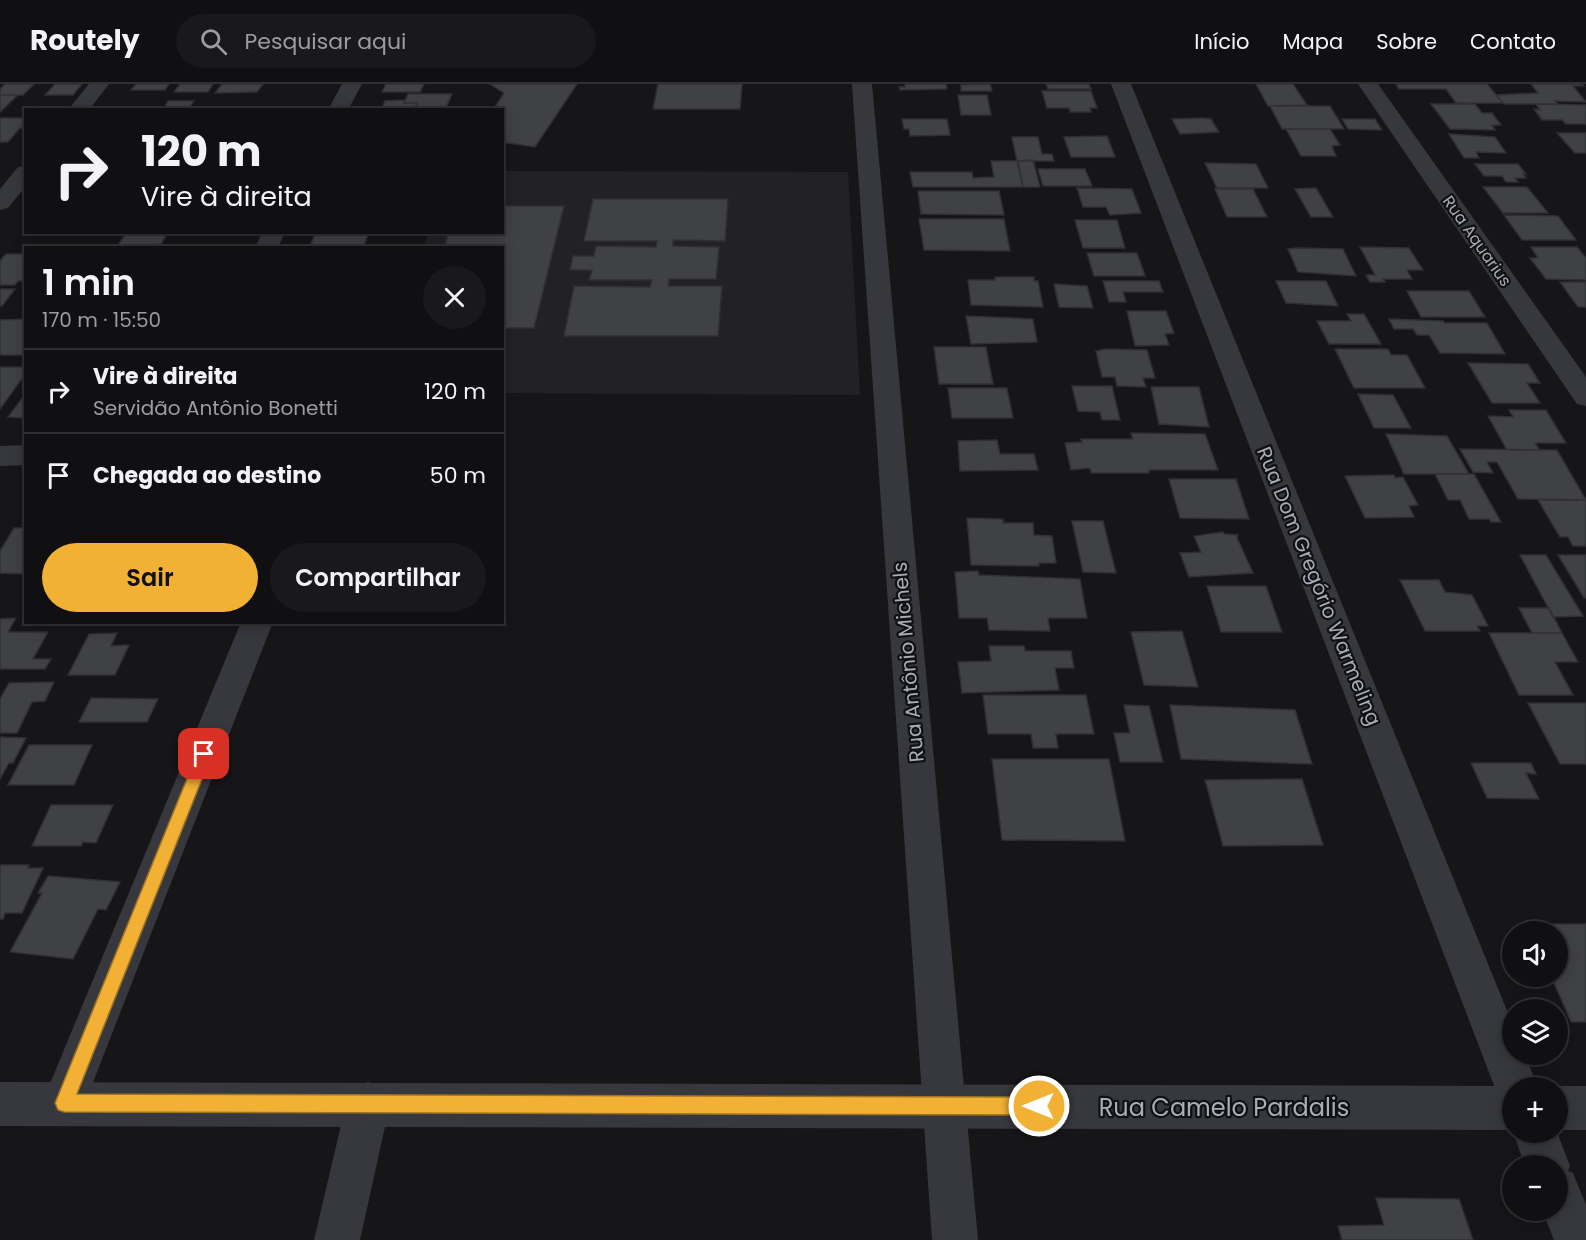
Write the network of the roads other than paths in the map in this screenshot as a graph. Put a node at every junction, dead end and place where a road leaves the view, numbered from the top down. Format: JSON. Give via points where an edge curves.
{"nodes":[{"id":1,"x":99,"y":84,"type":"edge"},
{"id":2,"x":352,"y":84,"type":"edge"},
{"id":3,"x":862,"y":84,"type":"edge"},
{"id":4,"x":1121,"y":84,"type":"edge"},
{"id":5,"x":1368,"y":84,"type":"edge"},
{"id":6,"x":80,"y":108,"type":"edge"},
{"id":7,"x":339,"y":108,"type":"edge"},
{"id":8,"x":24,"y":174,"type":"edge"},
{"id":9,"x":0,"y":203,"type":"edge"},
{"id":10,"x":1586,"y":397,"type":"edge"},
{"id":11,"x":256,"y":624,"type":"edge"},
{"id":12,"x":1513,"y":1077,"type":"edge"},
{"id":13,"x":64,"y":1103,"type":"junction"},
{"id":14,"x":0,"y":1104,"type":"edge"},
{"id":15,"x":368,"y":1104,"type":"junction"},
{"id":16,"x":944,"y":1106,"type":"junction"},
{"id":17,"x":1502,"y":1108,"type":"edge"},
{"id":18,"x":1568,"y":1108,"type":"edge"},
{"id":19,"x":1586,"y":1108,"type":"edge"},
{"id":20,"x":1568,"y":1217,"type":"edge"},
{"id":21,"x":337,"y":1240,"type":"edge"},
{"id":22,"x":955,"y":1240,"type":"edge"},
{"id":23,"x":1577,"y":1240,"type":"edge"}],
"edges":[{"from":1,"to":6,"type":"street"},
{"from":2,"to":7,"type":"street"},
{"from":3,"to":16,"type":"street","name":"Rua Antônio Michels"},
{"from":4,"to":12,"type":"street","name":"Rua Dom Gregório Warmeling"},
{"from":5,"to":10,"type":"street","name":"Rua Aquarius"},
{"from":8,"to":9,"type":"street"},
{"from":11,"to":13,"type":"street"},
{"from":13,"to":14,"type":"street","name":"Rua Camelo Pardalis"},
{"from":13,"to":15,"type":"street","name":"Rua Camelo Pardalis"},
{"from":15,"to":16,"type":"street","name":"Rua Camelo Pardalis"},
{"from":15,"to":21,"type":"street"},
{"from":16,"to":17,"type":"street","name":"Rua Camelo Pardalis"},
{"from":16,"to":22,"type":"street","name":"Rua Antônio Michels"},
{"from":18,"to":19,"type":"street"},
{"from":20,"to":23,"type":"street"}]}
